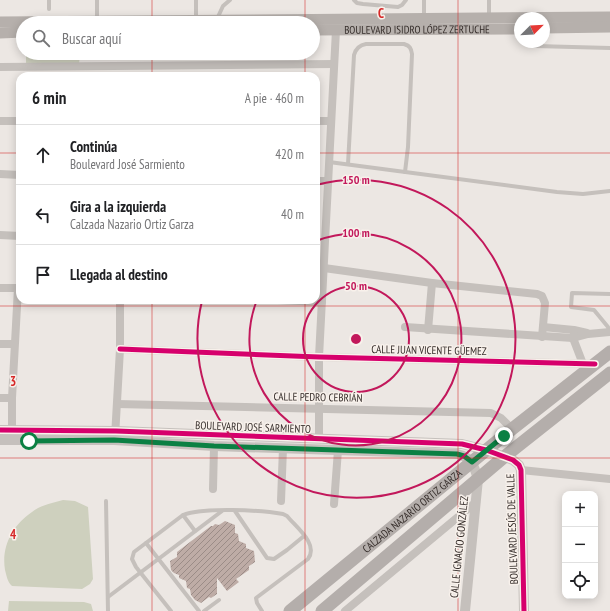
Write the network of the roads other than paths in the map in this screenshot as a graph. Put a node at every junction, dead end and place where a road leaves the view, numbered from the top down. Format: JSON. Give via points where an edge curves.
{"nodes":[{"id":1,"x":49,"y":0,"type":"edge"},
{"id":2,"x":97,"y":0,"type":"edge"},
{"id":3,"x":196,"y":0,"type":"edge"},
{"id":4,"x":230,"y":0,"type":"edge"},
{"id":5,"x":354,"y":0,"type":"edge"},
{"id":6,"x":406,"y":0,"type":"edge"},
{"id":7,"x":424,"y":0,"type":"edge"},
{"id":8,"x":489,"y":0,"type":"edge"},
{"id":9,"x":398,"y":7,"type":"junction"},
{"id":10,"x":49,"y":8,"type":"dead end"},
{"id":11,"x":97,"y":16,"type":"edge"},
{"id":12,"x":196,"y":16,"type":"edge"},
{"id":13,"x":219,"y":16,"type":"edge"},
{"id":14,"x":610,"y":17,"type":"edge"},
{"id":15,"x":0,"y":22,"type":"edge"},
{"id":16,"x":16,"y":22,"type":"edge"},
{"id":17,"x":320,"y":23,"type":"edge"},
{"id":18,"x":398,"y":24,"type":"junction"},
{"id":19,"x":423,"y":24,"type":"junction"},
{"id":20,"x":489,"y":24,"type":"junction"},
{"id":21,"x":610,"y":27,"type":"edge"},
{"id":22,"x":514,"y":28,"type":"edge"},
{"id":23,"x":550,"y":28,"type":"edge"},
{"id":24,"x":320,"y":30,"type":"edge"},
{"id":25,"x":336,"y":30,"type":"junction"},
{"id":26,"x":16,"y":32,"type":"edge"},
{"id":27,"x":0,"y":33,"type":"edge"},
{"id":28,"x":550,"y":46,"type":"edge"},
{"id":29,"x":610,"y":48,"type":"edge"},
{"id":30,"x":334,"y":64,"type":"junction"},
{"id":31,"x":0,"y":67,"type":"edge"},
{"id":32,"x":0,"y":121,"type":"edge"},
{"id":33,"x":16,"y":121,"type":"edge"},
{"id":34,"x":320,"y":121,"type":"edge"},
{"id":35,"x":331,"y":121,"type":"junction"},
{"id":36,"x":329,"y":162,"type":"junction"},
{"id":37,"x":348,"y":164,"type":"junction"},
{"id":38,"x":405,"y":172,"type":"junction"},
{"id":39,"x":0,"y":174,"type":"edge"},
{"id":40,"x":16,"y":175,"type":"edge"},
{"id":41,"x":320,"y":181,"type":"edge"},
{"id":42,"x":328,"y":181,"type":"junction"},
{"id":43,"x":610,"y":191,"type":"edge"},
{"id":44,"x":0,"y":235,"type":"edge"},
{"id":45,"x":16,"y":236,"type":"edge"},
{"id":46,"x":320,"y":246,"type":"edge"},
{"id":47,"x":324,"y":268,"type":"junction"},
{"id":48,"x":432,"y":283,"type":"junction"},
{"id":49,"x":0,"y":288,"type":"edge"},
{"id":50,"x":16,"y":288,"type":"edge"},
{"id":51,"x":610,"y":294,"type":"edge"},
{"id":52,"x":322,"y":302,"type":"joint"},
{"id":53,"x":18,"y":304,"type":"edge"},
{"id":54,"x":120,"y":304,"type":"edge"},
{"id":55,"x":405,"y":327,"type":"dead end"},
{"id":56,"x":543,"y":327,"type":"junction"},
{"id":57,"x":609,"y":329,"type":"edge"},
{"id":58,"x":428,"y":330,"type":"junction"},
{"id":59,"x":574,"y":334,"type":"junction"},
{"id":60,"x":542,"y":337,"type":"junction"},
{"id":61,"x":0,"y":344,"type":"edge"},
{"id":62,"x":14,"y":344,"type":"junction"},
{"id":63,"x":120,"y":349,"type":"junction"},
{"id":64,"x":610,"y":352,"type":"edge"},
{"id":65,"x":319,"y":357,"type":"junction"},
{"id":66,"x":589,"y":364,"type":"junction"},
{"id":67,"x":610,"y":373,"type":"edge"},
{"id":68,"x":0,"y":398,"type":"edge"},
{"id":69,"x":12,"y":398,"type":"junction"},
{"id":70,"x":117,"y":404,"type":"junction"},
{"id":71,"x":320,"y":408,"type":"junction"},
{"id":72,"x":512,"y":429,"type":"junction"},
{"id":73,"x":0,"y":430,"type":"edge"},
{"id":74,"x":12,"y":430,"type":"junction"},
{"id":75,"x":115,"y":436,"type":"junction"},
{"id":76,"x":319,"y":439,"type":"junction"},
{"id":77,"x":0,"y":440,"type":"edge"},
{"id":78,"x":378,"y":440,"type":"junction"},
{"id":79,"x":214,"y":446,"type":"junction"},
{"id":80,"x":283,"y":448,"type":"junction"},
{"id":81,"x":338,"y":450,"type":"junction"},
{"id":82,"x":486,"y":450,"type":"junction"},
{"id":83,"x":378,"y":451,"type":"junction"},
{"id":84,"x":504,"y":457,"type":"junction"},
{"id":85,"x":472,"y":462,"type":"junction"},
{"id":86,"x":521,"y":470,"type":"junction"},
{"id":87,"x":478,"y":479,"type":"junction"},
{"id":88,"x":610,"y":479,"type":"edge"},
{"id":89,"x":213,"y":489,"type":"dead end"},
{"id":90,"x":106,"y":501,"type":"dead end"},
{"id":91,"x":282,"y":501,"type":"dead end"},
{"id":92,"x":476,"y":502,"type":"junction"},
{"id":93,"x":334,"y":504,"type":"dead end"},
{"id":94,"x":235,"y":510,"type":"junction"},
{"id":95,"x":223,"y":511,"type":"junction"},
{"id":96,"x":184,"y":515,"type":"junction"},
{"id":97,"x":420,"y":528,"type":"junction"},
{"id":98,"x":195,"y":531,"type":"junction"},
{"id":99,"x":304,"y":536,"type":"junction"},
{"id":100,"x":430,"y":540,"type":"junction"},
{"id":101,"x":146,"y":543,"type":"junction"},
{"id":102,"x":159,"y":559,"type":"junction"},
{"id":103,"x":141,"y":573,"type":"junction"},
{"id":104,"x":108,"y":597,"type":"junction"},
{"id":105,"x":219,"y":600,"type":"dead end"},
{"id":106,"x":108,"y":611,"type":"edge"},
{"id":107,"x":170,"y":611,"type":"edge"},
{"id":108,"x":199,"y":611,"type":"edge"},
{"id":109,"x":204,"y":611,"type":"edge"},
{"id":110,"x":262,"y":611,"type":"edge"},
{"id":111,"x":290,"y":611,"type":"edge"},
{"id":112,"x":322,"y":611,"type":"edge"},
{"id":113,"x":345,"y":611,"type":"edge"},
{"id":114,"x":464,"y":611,"type":"edge"},
{"id":115,"x":524,"y":611,"type":"edge"}],
"edges":[{"from":1,"to":10,"type":"lane"},
{"from":2,"to":11,"type":"lane"},
{"from":3,"to":12,"type":"lane"},
{"from":4,"to":13,"type":"lane","via":[[223,6]]},
{"from":5,"to":9,"type":"lane","via":[[363,4]]},
{"from":6,"to":9,"type":"lane"},
{"from":7,"to":19,"type":"lane"},
{"from":8,"to":20,"type":"lane"},
{"from":9,"to":18,"type":"lane"},
{"from":14,"to":20,"type":"main road","name":"BOULEVARD ISIDRO LÓPEZ ZERTUCHE"},
{"from":15,"to":16,"type":"main road","name":"BOULEVARD ISIDRO LÓPEZ ZERTUCHE"},
{"from":17,"to":18,"type":"main road","name":"BOULEVARD ISIDRO LÓPEZ ZERTUCHE"},
{"from":18,"to":19,"type":"main road","name":"BOULEVARD ISIDRO LÓPEZ ZERTUCHE"},
{"from":18,"to":25,"type":"main road","name":"BOULEVARD ISIDRO LÓPEZ ZERTUCHE"},
{"from":19,"to":20,"type":"main road","name":"BOULEVARD ISIDRO LÓPEZ ZERTUCHE"},
{"from":20,"to":22,"type":"main road","name":"BOULEVARD ISIDRO LÓPEZ ZERTUCHE"},
{"from":21,"to":23,"type":"main road"},
{"from":24,"to":25,"type":"main road","name":"BOULEVARD ISIDRO LÓPEZ ZERTUCHE"},
{"from":25,"to":30,"type":"street"},
{"from":26,"to":27,"type":"main road"},
{"from":28,"to":29,"type":"lane"},
{"from":30,"to":31,"type":"street"},
{"from":30,"to":35,"type":"street"},
{"from":32,"to":33,"type":"street"},
{"from":34,"to":35,"type":"street"},
{"from":35,"to":36,"type":"street"},
{"from":36,"to":37,"type":"lane"},
{"from":36,"to":42,"type":"street"},
{"from":37,"to":38,"type":"lane"},
{"from":37,"to":38,"type":"lane","via":[[355,51],[366,44],[404,44],[408,45],[412,54]]},
{"from":38,"to":43,"type":"lane","via":[[556,192],[582,194]]},
{"from":39,"to":40,"type":"street"},
{"from":41,"to":42,"type":"street"},
{"from":42,"to":46,"type":"street"},
{"from":44,"to":45,"type":"street"},
{"from":46,"to":47,"type":"street"},
{"from":47,"to":48,"type":"street"},
{"from":47,"to":52,"type":"street"},
{"from":48,"to":56,"type":"street","via":[[537,294],[544,300]]},
{"from":48,"to":58,"type":"street"},
{"from":49,"to":50,"type":"street"},
{"from":51,"to":57,"type":"lane","via":[[572,293],[570,307],[594,310]]},
{"from":52,"to":65,"type":"street"},
{"from":53,"to":62,"type":"street"},
{"from":54,"to":63,"type":"street"},
{"from":55,"to":58,"type":"street"},
{"from":56,"to":59,"type":"street"},
{"from":56,"to":60,"type":"street"},
{"from":57,"to":59,"type":"street"},
{"from":58,"to":60,"type":"street"},
{"from":59,"to":60,"type":"street"},
{"from":59,"to":66,"type":"street"},
{"from":61,"to":62,"type":"street"},
{"from":62,"to":69,"type":"street"},
{"from":63,"to":65,"type":"street","name":"CALLE JUAN VICENTE GÜEMEZ"},
{"from":63,"to":70,"type":"street"},
{"from":64,"to":66,"type":"main road","name":"CALZADA NAZARIO ORTIZ GARZA"},
{"from":65,"to":66,"type":"street","name":"CALLE JUAN VICENTE GÜEMEZ"},
{"from":65,"to":71,"type":"street"},
{"from":66,"to":72,"type":"main road","name":"CALZADA NAZARIO ORTIZ GARZA"},
{"from":67,"to":84,"type":"main road","name":"CALZADA NAZARIO ORTIZ GARZA"},
{"from":68,"to":69,"type":"street"},
{"from":69,"to":74,"type":"street"},
{"from":70,"to":71,"type":"street","name":"CALLE PEDRO CEBRIÁN"},
{"from":70,"to":75,"type":"street"},
{"from":71,"to":72,"type":"street","name":"CALLE PEDRO CEBRIÁN","via":[[491,413],[501,418]]},
{"from":71,"to":76,"type":"street"},
{"from":72,"to":82,"type":"main road","name":"CALZADA NAZARIO ORTIZ GARZA"},
{"from":73,"to":74,"type":"street","name":"BOULEVARD JOSÉ SARMIENTO"},
{"from":74,"to":75,"type":"street","name":"BOULEVARD JOSÉ SARMIENTO"},
{"from":75,"to":76,"type":"street","name":"BOULEVARD JOSÉ SARMIENTO"},
{"from":75,"to":77,"type":"street","name":"BOULEVARD JOSÉ SARMIENTO"},
{"from":75,"to":79,"type":"street","name":"BOULEVARD JOSÉ SARMIENTO"},
{"from":76,"to":78,"type":"street","name":"BOULEVARD JOSÉ SARMIENTO"},
{"from":78,"to":82,"type":"street","name":"BOULEVARD JOSÉ SARMIENTO","via":[[462,444]]},
{"from":78,"to":83,"type":"street"},
{"from":79,"to":80,"type":"street","name":"BOULEVARD JOSÉ SARMIENTO"},
{"from":79,"to":89,"type":"street"},
{"from":80,"to":81,"type":"street","name":"BOULEVARD JOSÉ SARMIENTO"},
{"from":80,"to":91,"type":"street"},
{"from":81,"to":83,"type":"street","name":"BOULEVARD JOSÉ SARMIENTO"},
{"from":81,"to":93,"type":"street"},
{"from":82,"to":84,"type":"street","name":"BOULEVARD JOSÉ SARMIENTO"},
{"from":82,"to":85,"type":"main road","name":"CALZADA NAZARIO ORTIZ GARZA"},
{"from":83,"to":85,"type":"street","name":"BOULEVARD JOSÉ SARMIENTO","via":[[457,454]]},
{"from":84,"to":86,"type":"street","name":"BOULEVARD JESÚS DE VALLE","via":[[516,462]]},
{"from":84,"to":87,"type":"main road","name":"CALZADA NAZARIO ORTIZ GARZA"},
{"from":85,"to":87,"type":"street","name":"CALLE IGNACIO GONZÁLEZ"},
{"from":85,"to":111,"type":"main road","name":"CALZADA NAZARIO ORTIZ GARZA"},
{"from":86,"to":88,"type":"street"},
{"from":86,"to":115,"type":"street","name":"BOULEVARD JESÚS DE VALLE"},
{"from":87,"to":92,"type":"street","name":"CALLE IGNACIO GONZÁLEZ"},
{"from":87,"to":97,"type":"main road","name":"CALZADA NAZARIO ORTIZ GARZA"},
{"from":90,"to":104,"type":"lane"},
{"from":92,"to":100,"type":"street"},
{"from":92,"to":114,"type":"street","name":"CALLE IGNACIO GONZÁLEZ"},
{"from":94,"to":95,"type":"lane"},
{"from":94,"to":99,"type":"lane","via":[[283,514]]},
{"from":94,"to":99,"type":"lane","via":[[267,558],[274,559]]},
{"from":95,"to":96,"type":"lane","via":[[192,512]]},
{"from":95,"to":98,"type":"lane"},
{"from":96,"to":98,"type":"lane"},
{"from":96,"to":101,"type":"lane"},
{"from":97,"to":100,"type":"street"},
{"from":97,"to":112,"type":"main road","name":"CALZADA NAZARIO ORTIZ GARZA"},
{"from":98,"to":102,"type":"lane"},
{"from":99,"to":110,"type":"lane","via":[[312,548],[310,556],[256,598]]},
{"from":100,"to":113,"type":"street"},
{"from":101,"to":102,"type":"lane"},
{"from":101,"to":103,"type":"lane","via":[[132,555]]},
{"from":102,"to":103,"type":"lane"},
{"from":102,"to":108,"type":"lane"},
{"from":103,"to":104,"type":"lane"},
{"from":103,"to":107,"type":"lane"},
{"from":104,"to":106,"type":"lane"},
{"from":105,"to":109,"type":"lane"}]}
